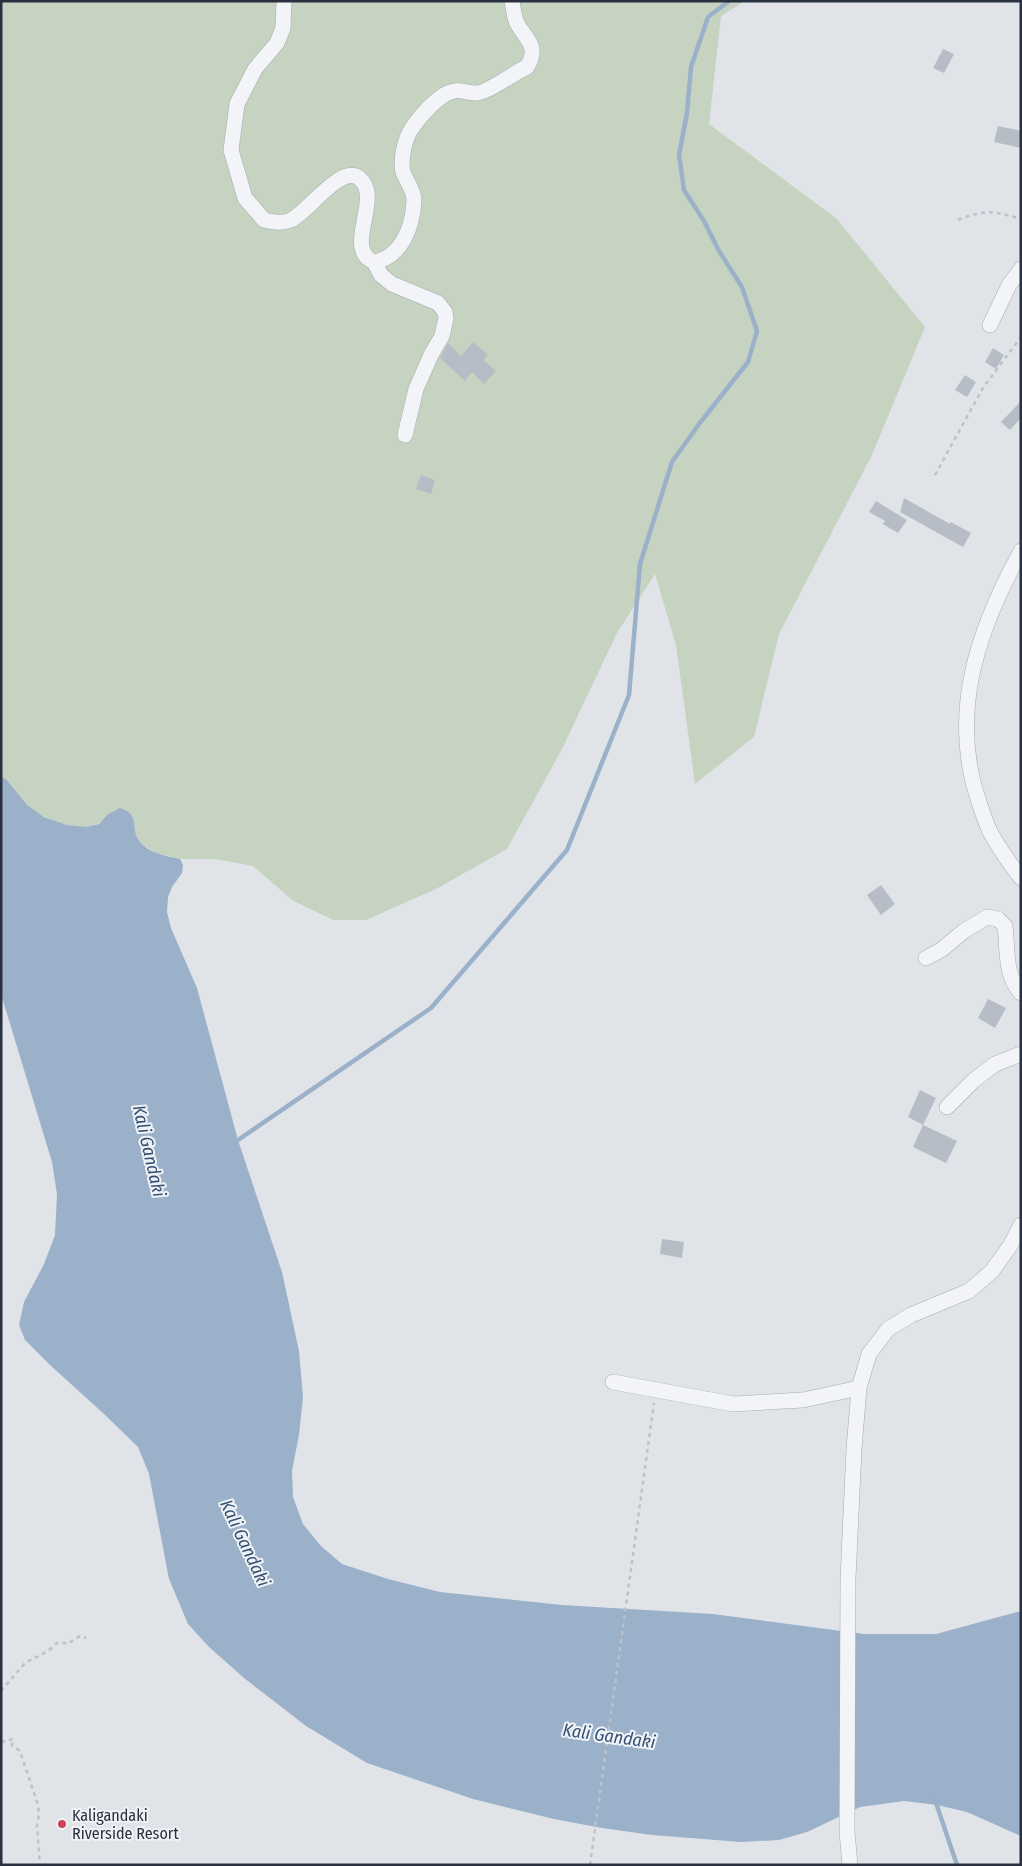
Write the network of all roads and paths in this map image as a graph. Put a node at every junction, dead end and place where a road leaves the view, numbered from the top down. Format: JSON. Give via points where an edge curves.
{"nodes":[{"id":1,"x":284,"y":1,"type":"edge"},
{"id":2,"x":512,"y":1,"type":"edge"},
{"id":3,"x":958,"y":220,"type":"dead end"},
{"id":4,"x":1021,"y":220,"type":"edge"},
{"id":5,"x":374,"y":262,"type":"junction"},
{"id":6,"x":1021,"y":269,"type":"edge"},
{"id":7,"x":990,"y":325,"type":"dead end"},
{"id":8,"x":1021,"y":337,"type":"edge"},
{"id":9,"x":405,"y":435,"type":"dead end"},
{"id":10,"x":935,"y":475,"type":"dead end"},
{"id":11,"x":1021,"y":551,"type":"edge"},
{"id":12,"x":1021,"y":878,"type":"edge"},
{"id":13,"x":926,"y":958,"type":"dead end"},
{"id":14,"x":1021,"y":993,"type":"edge"},
{"id":15,"x":1021,"y":1054,"type":"edge"},
{"id":16,"x":947,"y":1107,"type":"dead end"},
{"id":17,"x":1021,"y":1225,"type":"edge"},
{"id":18,"x":613,"y":1382,"type":"dead end"},
{"id":19,"x":859,"y":1388,"type":"junction"},
{"id":20,"x":652,"y":1419,"type":"dead end"},
{"id":21,"x":86,"y":1638,"type":"dead end"},
{"id":22,"x":1,"y":1691,"type":"edge"},
{"id":23,"x":1,"y":1742,"type":"edge"},
{"id":24,"x":40,"y":1865,"type":"edge"},
{"id":25,"x":590,"y":1865,"type":"edge"},
{"id":26,"x":850,"y":1865,"type":"edge"}],
"edges":[{"from":1,"to":5,"type":"street","via":[[283,28],[277,42],[255,69],[237,104],[231,150],[245,198],[264,220],[289,221],[302,214],[340,178],[356,176],[365,185],[368,197],[362,252]]},
{"from":2,"to":5,"type":"street","via":[[517,22],[530,40],[531,60],[527,66],[477,93],[456,90],[444,94],[418,120],[411,130],[402,160],[414,198],[406,236],[397,250]]},
{"from":3,"to":4,"type":"path","via":[[973,214],[998,212]]},
{"from":5,"to":9,"type":"street","via":[[381,275],[392,284],[438,304],[445,312],[442,336],[416,389]]},
{"from":6,"to":7,"type":"street","via":[[1008,285]]},
{"from":8,"to":10,"type":"path","via":[[969,412]]},
{"from":11,"to":12,"type":"street","via":[[1000,588],[980,640],[970,676],[966,714],[974,789],[992,836]]},
{"from":13,"to":14,"type":"street","via":[[987,917],[998,920],[1005,926],[1008,966]]},
{"from":15,"to":16,"type":"street","via":[[995,1064]]},
{"from":17,"to":19,"type":"street","via":[[992,1271],[969,1291],[888,1328],[869,1354]]},
{"from":18,"to":19,"type":"street","via":[[733,1404],[802,1400]]},
{"from":19,"to":26,"type":"street","via":[[848,1578],[847,1832]]},
{"from":20,"to":25,"type":"path"},
{"from":21,"to":22,"type":"path","via":[[80,1636],[69,1643],[57,1643],[25,1663]]},
{"from":23,"to":24,"type":"path","via":[[13,1738],[12,1745],[20,1751],[38,1805]]}]}
